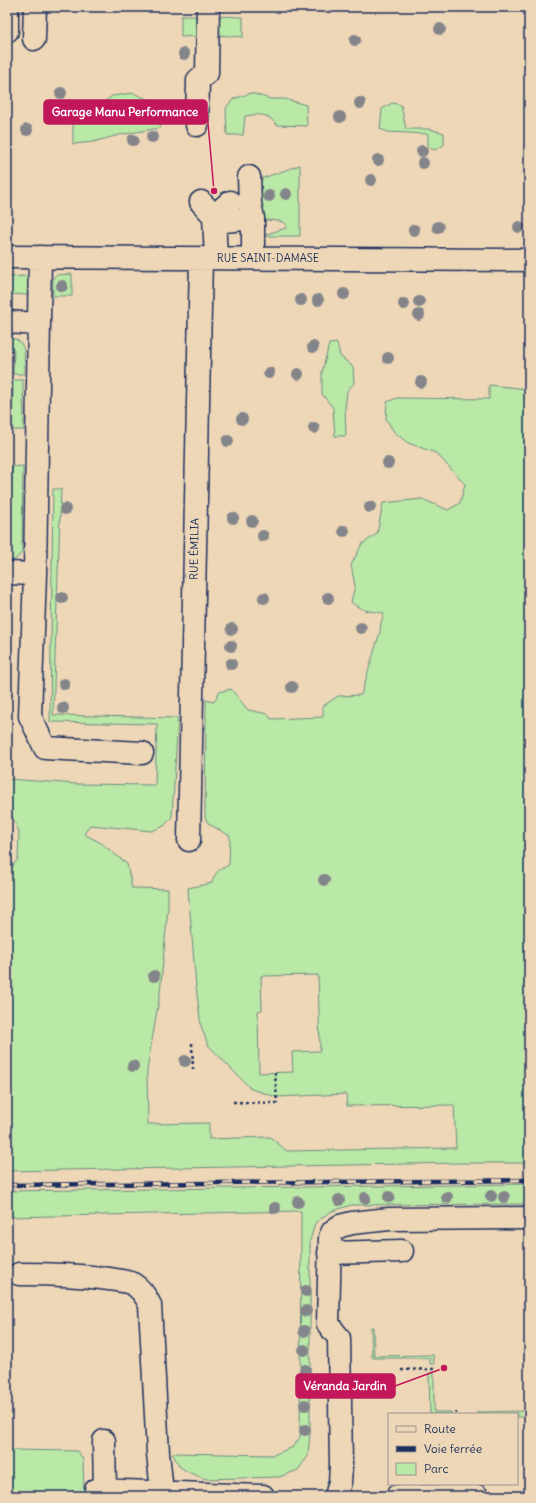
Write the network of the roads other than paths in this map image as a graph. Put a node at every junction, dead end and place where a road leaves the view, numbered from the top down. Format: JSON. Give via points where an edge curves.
{"nodes":[{"id":1,"x":7,"y":7,"type":"edge"},
{"id":2,"x":35,"y":7,"type":"edge"},
{"id":3,"x":208,"y":7,"type":"edge"},
{"id":4,"x":7,"y":31,"type":"edge"},
{"id":5,"x":34,"y":39,"type":"dead end"},
{"id":6,"x":197,"y":125,"type":"dead end"},
{"id":7,"x":249,"y":177,"type":"dead end"},
{"id":8,"x":253,"y":218,"type":"junction"},
{"id":9,"x":7,"y":257,"type":"edge"},
{"id":10,"x":40,"y":257,"type":"junction"},
{"id":11,"x":208,"y":258,"type":"junction"},
{"id":12,"x":254,"y":258,"type":"junction"},
{"id":13,"x":529,"y":260,"type":"edge"},
{"id":14,"x":7,"y":322,"type":"edge"},
{"id":15,"x":39,"y":324,"type":"junction"},
{"id":16,"x":7,"y":574,"type":"edge"},
{"id":17,"x":35,"y":574,"type":"junction"},
{"id":18,"x":142,"y":753,"type":"dead end"},
{"id":19,"x":189,"y":840,"type":"dead end"},
{"id":20,"x":529,"y":1218,"type":"edge"},
{"id":21,"x":402,"y":1251,"type":"dead end"},
{"id":22,"x":329,"y":1253,"type":"junction"},
{"id":23,"x":19,"y":1274,"type":"dead end"},
{"id":24,"x":104,"y":1442,"type":"dead end"},
{"id":25,"x":151,"y":1493,"type":"edge"},
{"id":26,"x":263,"y":1496,"type":"edge"},
{"id":27,"x":336,"y":1496,"type":"edge"},
{"id":28,"x":397,"y":1496,"type":"edge"},
{"id":29,"x":477,"y":1496,"type":"edge"}],
"edges":[{"from":1,"to":4,"type":"street"},
{"from":2,"to":5,"type":"street"},
{"from":3,"to":6,"type":"street","via":[[207,73],[198,80]]},
{"from":7,"to":8,"type":"street"},
{"from":8,"to":11,"type":"street","name":"RUE ÉMILIA","via":[[215,210]]},
{"from":8,"to":12,"type":"street"},
{"from":9,"to":10,"type":"street","name":"RUE SAINT-DAMASE"},
{"from":10,"to":11,"type":"street","name":"RUE SAINT-DAMASE"},
{"from":10,"to":15,"type":"street"},
{"from":11,"to":12,"type":"street","name":"RUE SAINT-DAMASE"},
{"from":11,"to":19,"type":"street","name":"RUE ÉMILIA"},
{"from":12,"to":13,"type":"street","name":"RUE SAINT-DAMASE"},
{"from":14,"to":15,"type":"street"},
{"from":15,"to":17,"type":"street"},
{"from":16,"to":17,"type":"street"},
{"from":17,"to":18,"type":"street","via":[[30,716],[45,748]]},
{"from":20,"to":22,"type":"street","via":[[389,1219],[352,1223],[333,1231]]},
{"from":21,"to":22,"type":"street"},
{"from":22,"to":27,"type":"street","via":[[328,1324],[339,1338],[341,1466]]},
{"from":23,"to":25,"type":"street","via":[[91,1276],[120,1281],[132,1284],[147,1298],[150,1305],[158,1445]]},
{"from":24,"to":25,"type":"street","via":[[100,1490]]},
{"from":25,"to":26,"type":"street"},
{"from":28,"to":29,"type":"street"}]}
